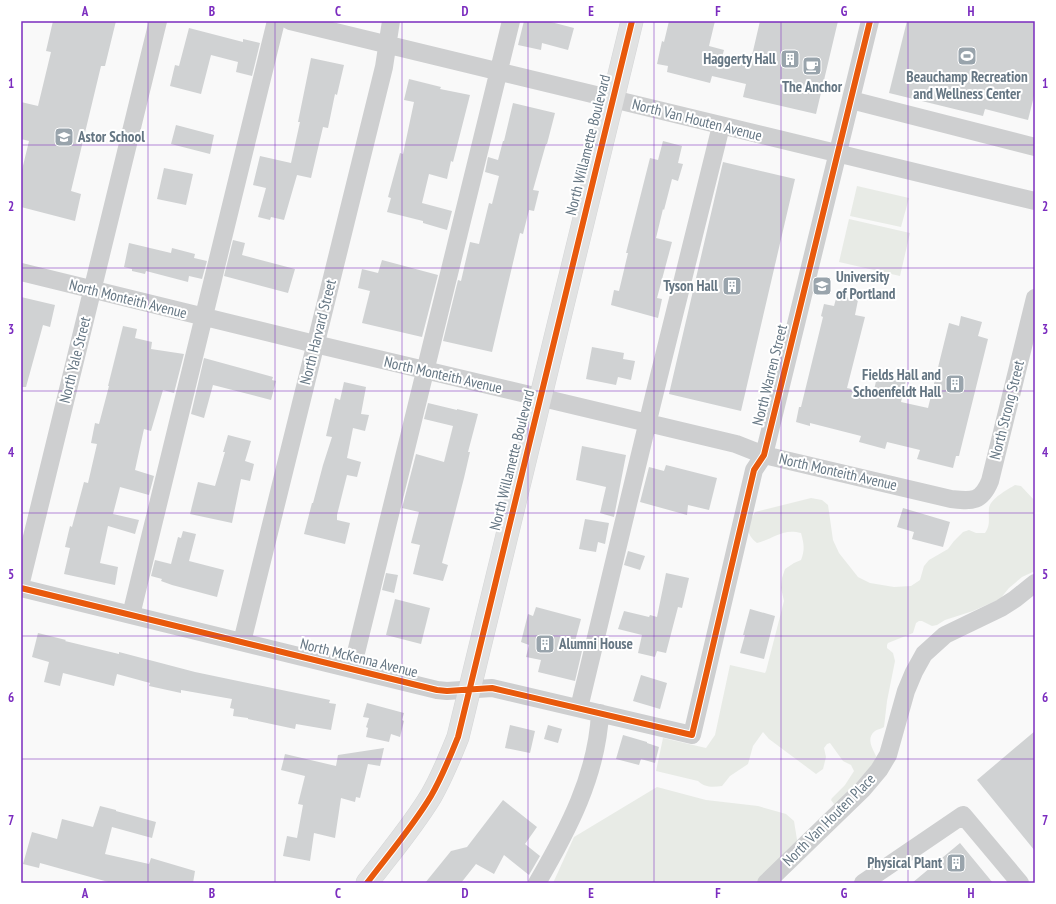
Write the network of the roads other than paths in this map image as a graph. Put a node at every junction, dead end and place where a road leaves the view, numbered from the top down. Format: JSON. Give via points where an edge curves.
{"nodes":[{"id":1,"x":158,"y":21,"type":"edge"},
{"id":2,"x":276,"y":21,"type":"edge"},
{"id":3,"x":290,"y":21,"type":"edge"},
{"id":4,"x":391,"y":21,"type":"edge"},
{"id":5,"x":511,"y":21,"type":"edge"},
{"id":6,"x":632,"y":21,"type":"edge"},
{"id":7,"x":870,"y":21,"type":"edge"},
{"id":8,"x":387,"y":45,"type":"junction"},
{"id":9,"x":498,"y":72,"type":"junction"},
{"id":10,"x":612,"y":100,"type":"junction"},
{"id":11,"x":850,"y":100,"type":"junction"},
{"id":12,"x":721,"y":126,"type":"junction"},
{"id":13,"x":1035,"y":147,"type":"edge"},
{"id":14,"x":837,"y":154,"type":"junction"},
{"id":15,"x":1035,"y":201,"type":"edge"},
{"id":16,"x":21,"y":272,"type":"edge"},
{"id":17,"x":92,"y":290,"type":"junction"},
{"id":18,"x":1035,"y":298,"type":"edge"},
{"id":19,"x":203,"y":317,"type":"junction"},
{"id":20,"x":315,"y":344,"type":"junction"},
{"id":21,"x":426,"y":371,"type":"junction"},
{"id":22,"x":541,"y":398,"type":"junction"},
{"id":23,"x":648,"y":423,"type":"junction"},
{"id":24,"x":764,"y":455,"type":"junction"},
{"id":25,"x":980,"y":497,"type":"joint"},
{"id":26,"x":21,"y":582,"type":"edge"},
{"id":27,"x":1035,"y":583,"type":"edge"},
{"id":28,"x":21,"y":588,"type":"edge"},
{"id":29,"x":131,"y":615,"type":"junction"},
{"id":30,"x":242,"y":642,"type":"junction"},
{"id":31,"x":352,"y":669,"type":"junction"},
{"id":32,"x":470,"y":689,"type":"junction"},
{"id":33,"x":580,"y":708,"type":"junction"},
{"id":34,"x":600,"y":713,"type":"junction"},
{"id":35,"x":692,"y":734,"type":"joint"},
{"id":36,"x":367,"y":883,"type":"edge"},
{"id":37,"x":537,"y":883,"type":"edge"},
{"id":38,"x":766,"y":883,"type":"edge"},
{"id":39,"x":863,"y":883,"type":"edge"},
{"id":40,"x":1020,"y":883,"type":"edge"}],
"edges":[{"from":1,"to":17,"type":"street","name":"North Yale Street"},
{"from":2,"to":19,"type":"street"},
{"from":3,"to":8,"type":"street","name":"North Van Houten Avenue"},
{"from":4,"to":8,"type":"street","name":"North Harvard Street"},
{"from":5,"to":9,"type":"street"},
{"from":6,"to":10,"type":"main road","name":"North Willamette Boulevard"},
{"from":7,"to":11,"type":"street","name":"North Warren Street"},
{"from":8,"to":9,"type":"street","name":"North Van Houten Avenue"},
{"from":8,"to":20,"type":"street","name":"North Harvard Street","via":[[384,67]]},
{"from":9,"to":10,"type":"street","name":"North Van Houten Avenue"},
{"from":9,"to":21,"type":"street"},
{"from":10,"to":12,"type":"street","name":"North Van Houten Avenue"},
{"from":10,"to":22,"type":"main road","name":"North Willamette Boulevard"},
{"from":11,"to":13,"type":"street"},
{"from":11,"to":14,"type":"street","name":"North Warren Street"},
{"from":12,"to":14,"type":"street","name":"North Van Houten Avenue"},
{"from":12,"to":23,"type":"street"},
{"from":14,"to":15,"type":"street","name":"North Van Houten Avenue"},
{"from":14,"to":24,"type":"street","name":"North Warren Street"},
{"from":16,"to":17,"type":"street","name":"North Monteith Avenue"},
{"from":17,"to":19,"type":"street","name":"North Monteith Avenue"},
{"from":17,"to":26,"type":"street","name":"North Yale Street"},
{"from":18,"to":25,"type":"street","name":"North Strong Street","via":[[990,482]]},
{"from":19,"to":20,"type":"street","name":"North Monteith Avenue"},
{"from":19,"to":29,"type":"street"},
{"from":20,"to":21,"type":"street","name":"North Monteith Avenue"},
{"from":20,"to":30,"type":"street","name":"North Harvard Street"},
{"from":21,"to":22,"type":"street","name":"North Monteith Avenue"},
{"from":21,"to":31,"type":"street"},
{"from":22,"to":23,"type":"street","name":"North Monteith Avenue"},
{"from":22,"to":32,"type":"main road","name":"North Willamette Boulevard"},
{"from":23,"to":24,"type":"street","name":"North Monteith Avenue","via":[[736,444]]},
{"from":23,"to":33,"type":"street"},
{"from":24,"to":25,"type":"street","name":"North Monteith Avenue","via":[[951,498],[969,500]]},
{"from":24,"to":35,"type":"street","name":"North Warren Street","via":[[754,470]]},
{"from":27,"to":38,"type":"street","name":"North Van Houten Place","via":[[1001,608],[945,635],[924,654],[906,691],[888,755],[879,770],[863,789]]},
{"from":28,"to":29,"type":"street","name":"North McKenna Avenue"},
{"from":29,"to":30,"type":"street","name":"North McKenna Avenue"},
{"from":30,"to":31,"type":"street","name":"North McKenna Avenue"},
{"from":31,"to":32,"type":"street","name":"North McKenna Avenue","via":[[447,692]]},
{"from":32,"to":33,"type":"street","name":"North McKenna Avenue","via":[[492,688]]},
{"from":32,"to":36,"type":"main road","name":"North Willamette Boulevard","via":[[458,737],[440,779],[419,814]]},
{"from":33,"to":34,"type":"street","name":"North McKenna Avenue"},
{"from":34,"to":35,"type":"street","name":"North McKenna Avenue"},
{"from":34,"to":37,"type":"street","via":[[597,745],[585,788],[568,827]]},
{"from":39,"to":40,"type":"street","via":[[963,815]]}]}
